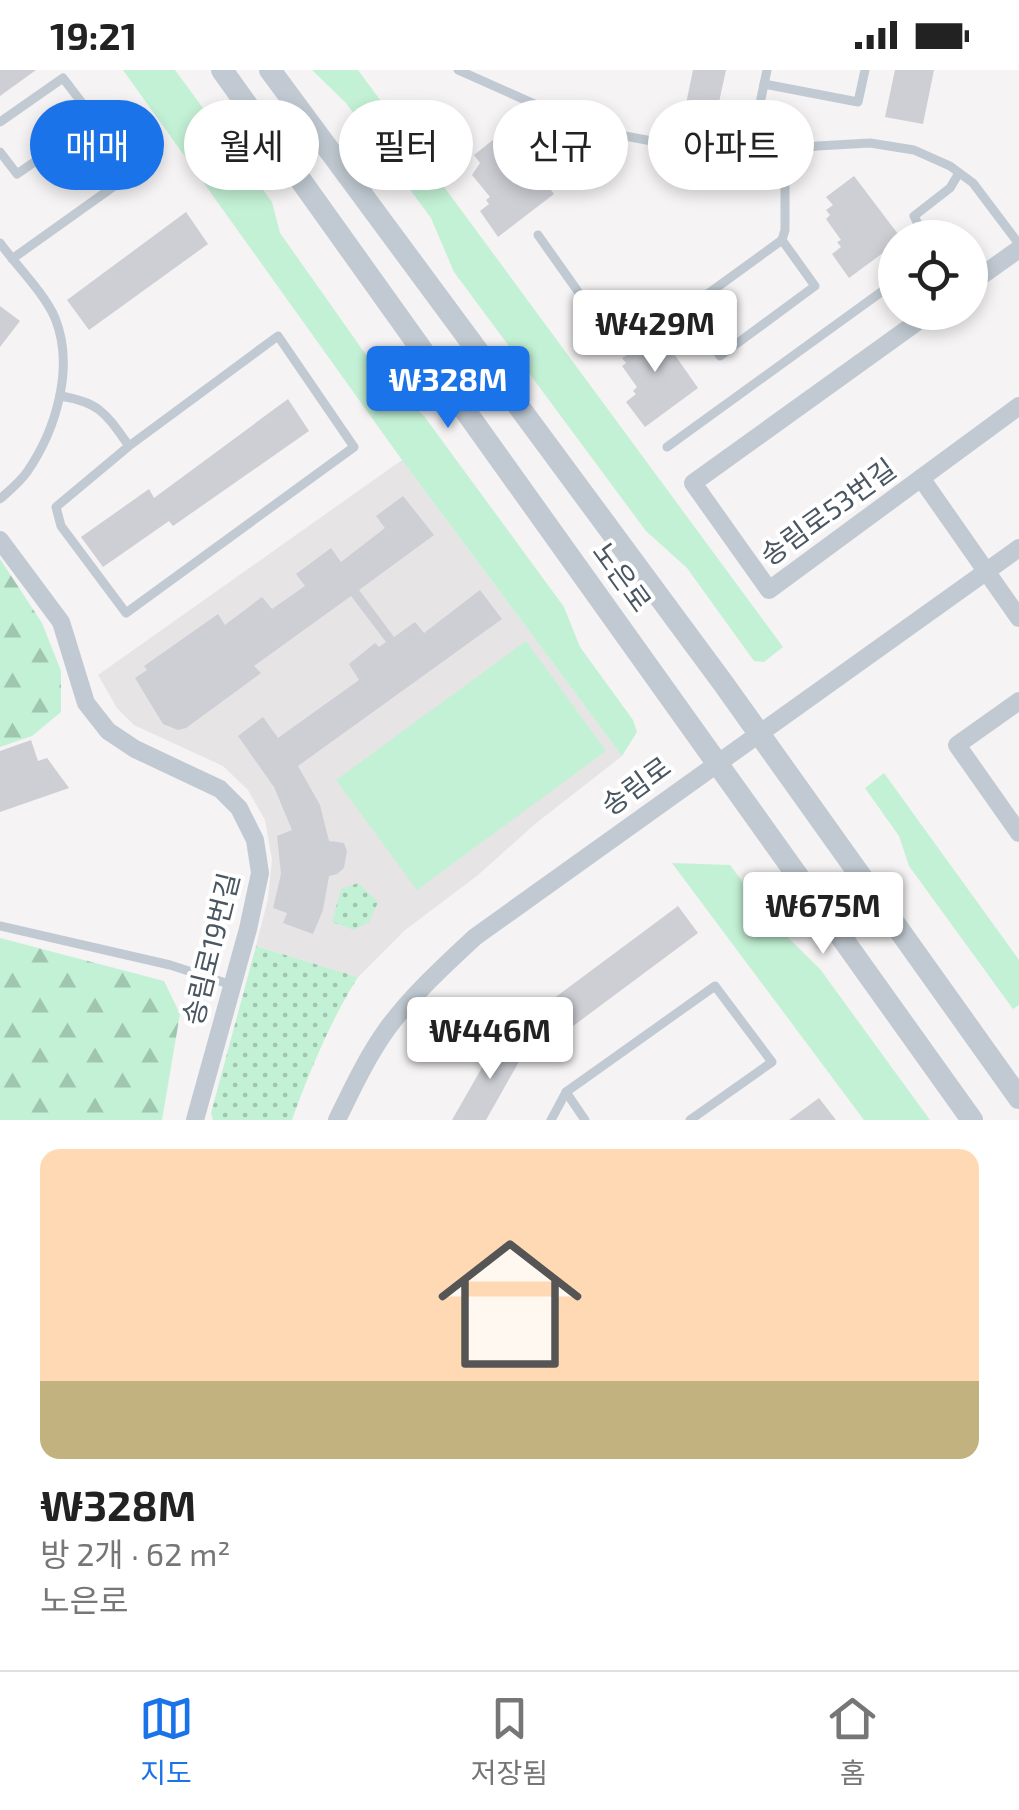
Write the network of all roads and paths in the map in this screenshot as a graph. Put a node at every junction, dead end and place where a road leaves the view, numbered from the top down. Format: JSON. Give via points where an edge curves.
{"nodes":[{"id":1,"x":222,"y":70,"type":"edge"},
{"id":2,"x":270,"y":70,"type":"edge"},
{"id":3,"x":458,"y":70,"type":"edge"},
{"id":4,"x":485,"y":70,"type":"edge"},
{"id":5,"x":767,"y":70,"type":"edge"},
{"id":6,"x":865,"y":70,"type":"edge"},
{"id":7,"x":480,"y":80,"type":"junction"},
{"id":8,"x":764,"y":84,"type":"junction"},
{"id":9,"x":762,"y":100,"type":"edge"},
{"id":10,"x":0,"y":122,"type":"edge"},
{"id":11,"x":648,"y":140,"type":"edge"},
{"id":12,"x":814,"y":148,"type":"edge"},
{"id":13,"x":0,"y":152,"type":"edge"},
{"id":14,"x":960,"y":173,"type":"junction"},
{"id":15,"x":108,"y":190,"type":"edge"},
{"id":16,"x":785,"y":190,"type":"edge"},
{"id":17,"x":916,"y":220,"type":"edge"},
{"id":18,"x":538,"y":235,"type":"dead end"},
{"id":19,"x":782,"y":240,"type":"junction"},
{"id":20,"x":0,"y":243,"type":"edge"},
{"id":21,"x":1019,"y":247,"type":"edge"},
{"id":22,"x":12,"y":259,"type":"junction"},
{"id":23,"x":988,"y":270,"type":"edge"},
{"id":24,"x":878,"y":294,"type":"edge"},
{"id":25,"x":687,"y":309,"type":"junction"},
{"id":26,"x":906,"y":330,"type":"edge"},
{"id":27,"x":60,"y":396,"type":"junction"},
{"id":28,"x":1019,"y":406,"type":"edge"},
{"id":29,"x":130,"y":446,"type":"junction"},
{"id":30,"x":666,"y":448,"type":"dead end"},
{"id":31,"x":921,"y":478,"type":"junction"},
{"id":32,"x":0,"y":499,"type":"edge"},
{"id":33,"x":0,"y":540,"type":"edge"},
{"id":34,"x":1019,"y":548,"type":"edge"},
{"id":35,"x":986,"y":571,"type":"junction"},
{"id":36,"x":1019,"y":618,"type":"edge"},
{"id":37,"x":1019,"y":701,"type":"edge"},
{"id":38,"x":758,"y":732,"type":"junction"},
{"id":39,"x":718,"y":762,"type":"junction"},
{"id":40,"x":1019,"y":832,"type":"edge"},
{"id":41,"x":0,"y":926,"type":"edge"},
{"id":42,"x":232,"y":985,"type":"junction"},
{"id":43,"x":566,"y":1092,"type":"junction"},
{"id":44,"x":1019,"y":1098,"type":"edge"},
{"id":45,"x":195,"y":1120,"type":"edge"},
{"id":46,"x":337,"y":1120,"type":"edge"},
{"id":47,"x":550,"y":1120,"type":"edge"},
{"id":48,"x":586,"y":1120,"type":"edge"},
{"id":49,"x":690,"y":1120,"type":"edge"},
{"id":50,"x":972,"y":1120,"type":"edge"}],
"edges":[{"from":1,"to":39,"type":"street","name":"노은로"},
{"from":2,"to":38,"type":"street","name":"노은로"},
{"from":3,"to":7,"type":"lane"},
{"from":4,"to":7,"type":"lane"},
{"from":5,"to":8,"type":"lane"},
{"from":6,"to":8,"type":"lane","via":[[858,102]]},
{"from":7,"to":11,"type":"lane","via":[[593,130]]},
{"from":8,"to":9,"type":"lane"},
{"from":10,"to":13,"type":"lane","via":[[64,78],[95,120],[17,174]]},
{"from":12,"to":14,"type":"lane","via":[[870,143],[914,150]]},
{"from":14,"to":17,"type":"lane"},
{"from":14,"to":21,"type":"lane","via":[[990,202]]},
{"from":15,"to":22,"type":"lane"},
{"from":16,"to":19,"type":"lane"},
{"from":18,"to":25,"type":"lane","via":[[606,331],[648,304],[666,300]]},
{"from":19,"to":25,"type":"lane"},
{"from":19,"to":25,"type":"lane","via":[[815,286],[720,356]]},
{"from":20,"to":22,"type":"lane"},
{"from":21,"to":23,"type":"street"},
{"from":22,"to":27,"type":"lane","via":[[54,316]]},
{"from":24,"to":30,"type":"lane"},
{"from":26,"to":31,"type":"street","name":"송림로53번길","via":[[693,484],[769,590]]},
{"from":27,"to":29,"type":"lane","via":[[106,413]]},
{"from":27,"to":32,"type":"lane","via":[[53,426],[26,474]]},
{"from":28,"to":31,"type":"street","name":"송림로53번길"},
{"from":29,"to":29,"type":"lane","via":[[278,336],[354,448],[126,613],[61,526],[56,507]]},
{"from":31,"to":35,"type":"street"},
{"from":33,"to":42,"type":"street","name":"송림로19번길","via":[[61,622],[86,703],[108,730],[220,789],[239,808],[260,873]]},
{"from":34,"to":35,"type":"street","name":"송림로"},
{"from":35,"to":36,"type":"street"},
{"from":35,"to":38,"type":"street","name":"송림로"},
{"from":37,"to":40,"type":"street","via":[[957,745]]},
{"from":38,"to":39,"type":"street","name":"송림로"},
{"from":38,"to":44,"type":"street","name":"노은로"},
{"from":39,"to":46,"type":"street","name":"송림로","via":[[475,937],[387,1030]]},
{"from":39,"to":50,"type":"street","name":"노은로"},
{"from":41,"to":42,"type":"lane"},
{"from":42,"to":45,"type":"street","name":"송림로19번길"},
{"from":43,"to":47,"type":"lane"},
{"from":43,"to":48,"type":"lane"},
{"from":43,"to":49,"type":"lane","via":[[715,986],[772,1062]]}]}
